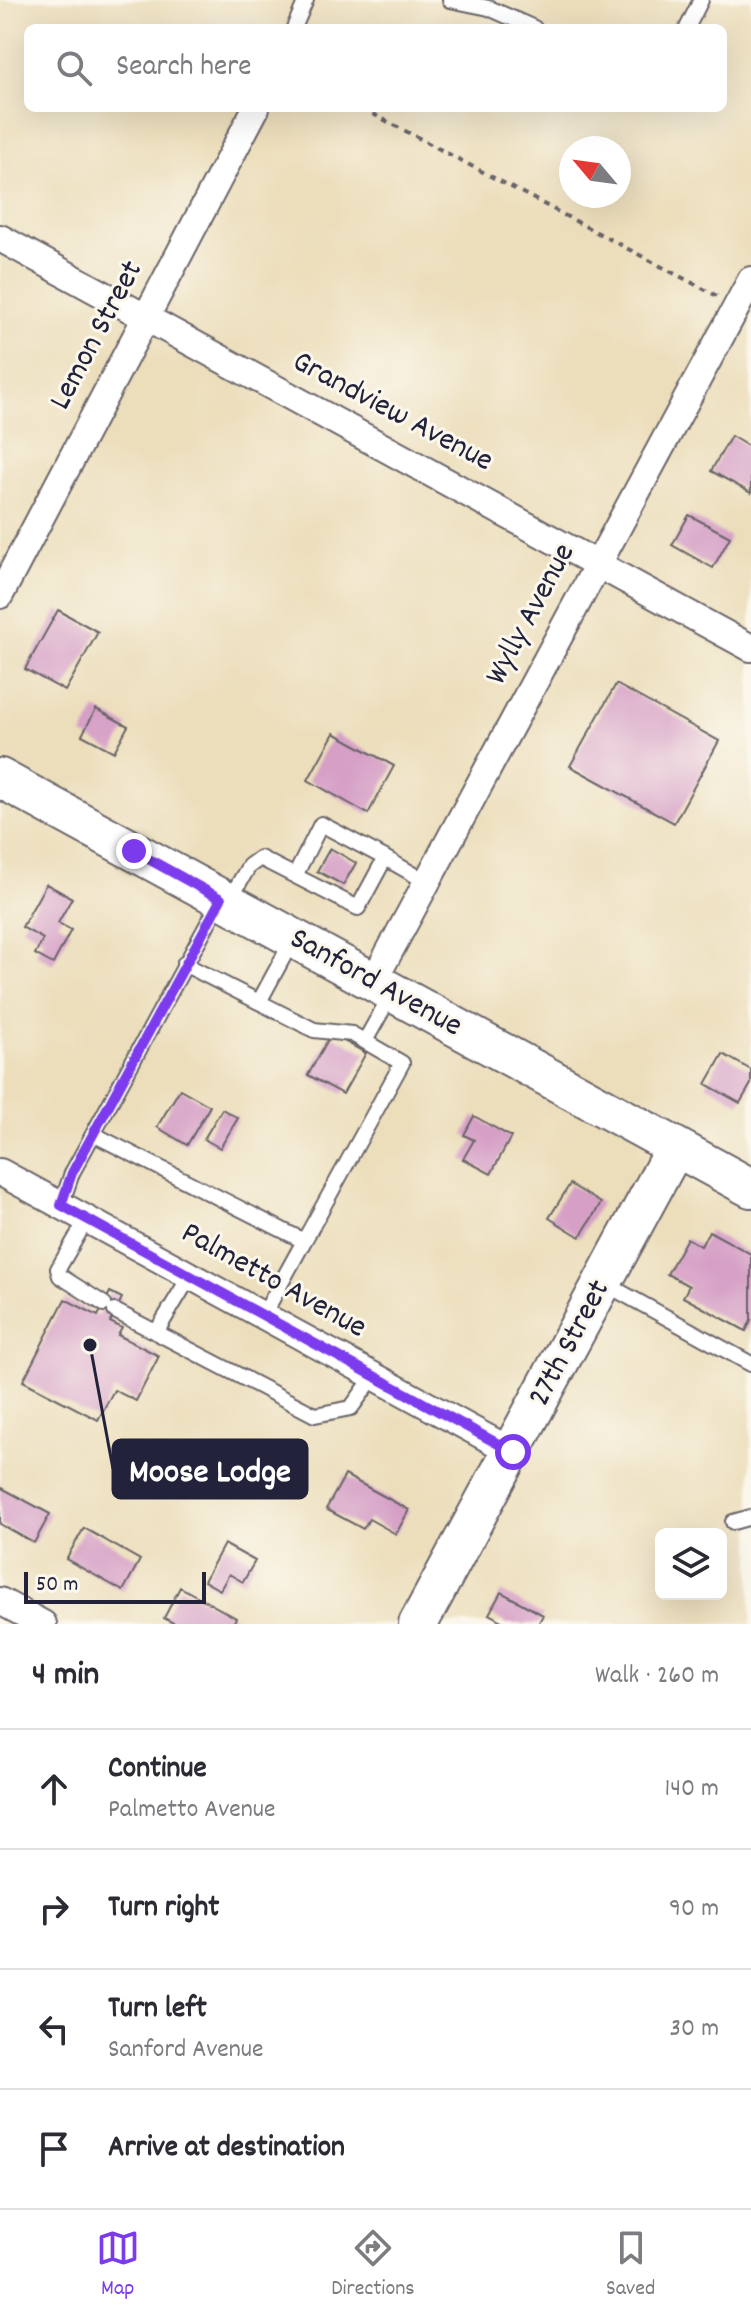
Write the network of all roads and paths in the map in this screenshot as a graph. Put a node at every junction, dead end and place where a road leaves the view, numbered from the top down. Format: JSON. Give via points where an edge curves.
{"nodes":[{"id":1,"x":306,"y":0,"type":"edge"},
{"id":2,"x":450,"y":0,"type":"edge"},
{"id":3,"x":701,"y":0,"type":"edge"},
{"id":4,"x":296,"y":24,"type":"edge"},
{"id":5,"x":525,"y":24,"type":"edge"},
{"id":6,"x":689,"y":24,"type":"edge"},
{"id":7,"x":254,"y":112,"type":"edge"},
{"id":8,"x":370,"y":112,"type":"edge"},
{"id":9,"x":0,"y":238,"type":"edge"},
{"id":10,"x":751,"y":280,"type":"edge"},
{"id":11,"x":744,"y":311,"type":"edge"},
{"id":12,"x":146,"y":319,"type":"junction"},
{"id":13,"x":599,"y":563,"type":"junction"},
{"id":14,"x":0,"y":595,"type":"edge"},
{"id":15,"x":751,"y":648,"type":"edge"},
{"id":16,"x":0,"y":778,"type":"edge"},
{"id":17,"x":385,"y":858,"type":"junction"},
{"id":18,"x":295,"y":876,"type":"junction"},
{"id":19,"x":427,"y":882,"type":"junction"},
{"id":20,"x":224,"y":901,"type":"junction"},
{"id":21,"x":293,"y":939,"type":"junction"},
{"id":22,"x":184,"y":964,"type":"junction"},
{"id":23,"x":382,"y":988,"type":"junction"},
{"id":24,"x":259,"y":1002,"type":"junction"},
{"id":25,"x":365,"y":1041,"type":"junction"},
{"id":26,"x":93,"y":1134,"type":"junction"},
{"id":27,"x":675,"y":1148,"type":"junction"},
{"id":28,"x":0,"y":1172,"type":"edge"},
{"id":29,"x":751,"y":1188,"type":"edge"},
{"id":30,"x":61,"y":1205,"type":"junction"},
{"id":31,"x":87,"y":1219,"type":"junction"},
{"id":32,"x":304,"y":1241,"type":"junction"},
{"id":33,"x":190,"y":1276,"type":"junction"},
{"id":34,"x":603,"y":1283,"type":"junction"},
{"id":35,"x":263,"y":1316,"type":"junction"},
{"id":36,"x":157,"y":1331,"type":"junction"},
{"id":37,"x":751,"y":1364,"type":"edge"},
{"id":38,"x":374,"y":1376,"type":"junction"},
{"id":39,"x":513,"y":1452,"type":"junction"},
{"id":40,"x":751,"y":1517,"type":"edge"},
{"id":41,"x":733,"y":1522,"type":"dead end"},
{"id":42,"x":0,"y":1601,"type":"edge"},
{"id":43,"x":43,"y":1624,"type":"edge"},
{"id":44,"x":418,"y":1624,"type":"edge"}],
"edges":[{"from":1,"to":4,"type":"lane"},
{"from":2,"to":5,"type":"lane","via":[[489,8]]},
{"from":3,"to":6,"type":"lane"},
{"from":7,"to":12,"type":"street","name":"Lemon Street"},
{"from":8,"to":11,"type":"path"},
{"from":9,"to":12,"type":"street","name":"Grandview Avenue"},
{"from":10,"to":11,"type":"street","name":"Wylly Avenue"},
{"from":11,"to":13,"type":"street","name":"Wylly Avenue"},
{"from":12,"to":13,"type":"street","name":"Grandview Avenue"},
{"from":12,"to":14,"type":"street","name":"Lemon Street"},
{"from":13,"to":15,"type":"street","name":"Grandview Avenue"},
{"from":13,"to":19,"type":"street","name":"Wylly Avenue"},
{"from":16,"to":20,"type":"main road","name":"Sanford Avenue"},
{"from":17,"to":18,"type":"lane","via":[[358,908]]},
{"from":17,"to":18,"type":"lane","via":[[321,824]]},
{"from":17,"to":19,"type":"lane"},
{"from":18,"to":20,"type":"lane","via":[[260,858]]},
{"from":19,"to":23,"type":"street","name":"Wylly Avenue"},
{"from":20,"to":21,"type":"main road","name":"Sanford Avenue"},
{"from":20,"to":22,"type":"lane"},
{"from":21,"to":23,"type":"main road","name":"Sanford Avenue"},
{"from":21,"to":24,"type":"lane"},
{"from":22,"to":24,"type":"lane"},
{"from":22,"to":26,"type":"lane"},
{"from":23,"to":25,"type":"lane"},
{"from":23,"to":27,"type":"main road","name":"Sanford Avenue"},
{"from":24,"to":25,"type":"lane","via":[[314,1030],[352,1034]]},
{"from":25,"to":32,"type":"lane","via":[[402,1063]]},
{"from":26,"to":30,"type":"lane"},
{"from":26,"to":32,"type":"lane"},
{"from":27,"to":29,"type":"main road","name":"Sanford Avenue"},
{"from":27,"to":34,"type":"main road","name":"27th Street"},
{"from":28,"to":30,"type":"street","name":"Palmetto Avenue"},
{"from":30,"to":31,"type":"street","name":"Palmetto Avenue"},
{"from":31,"to":33,"type":"street","name":"Palmetto Avenue"},
{"from":31,"to":36,"type":"lane","via":[[58,1269],[60,1276]]},
{"from":32,"to":35,"type":"lane"},
{"from":33,"to":35,"type":"street","name":"Palmetto Avenue"},
{"from":33,"to":36,"type":"lane"},
{"from":34,"to":37,"type":"lane"},
{"from":34,"to":39,"type":"main road","name":"27th Street"},
{"from":35,"to":38,"type":"street","name":"Palmetto Avenue"},
{"from":36,"to":38,"type":"lane","via":[[315,1415],[351,1408]]},
{"from":38,"to":39,"type":"street","name":"Palmetto Avenue"},
{"from":39,"to":44,"type":"main road","name":"27th Street"},
{"from":40,"to":41,"type":"lane"},
{"from":42,"to":43,"type":"street"}]}
